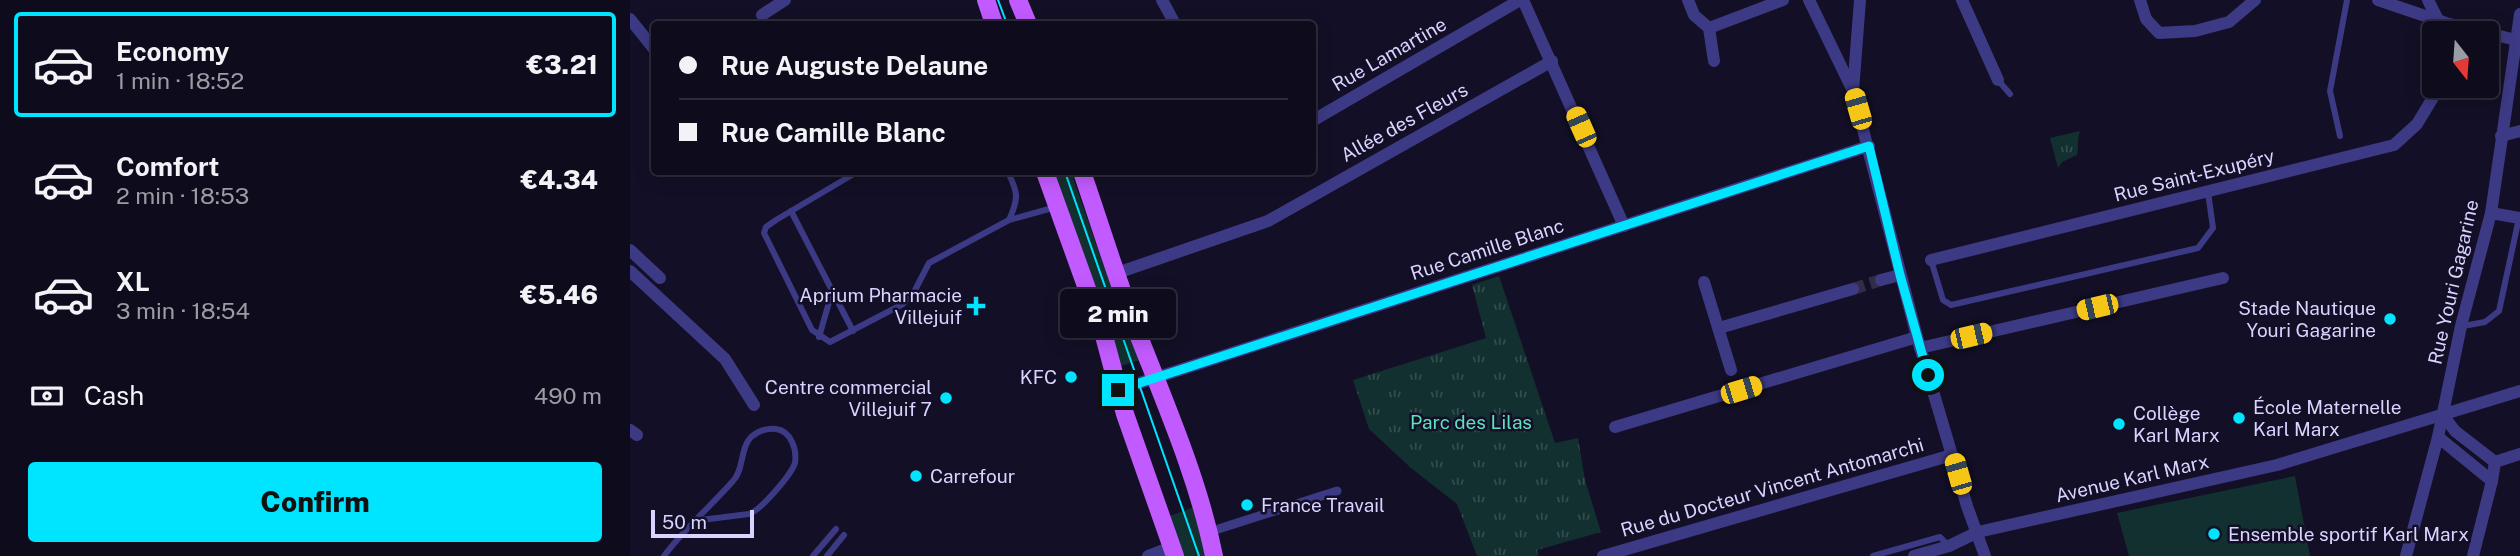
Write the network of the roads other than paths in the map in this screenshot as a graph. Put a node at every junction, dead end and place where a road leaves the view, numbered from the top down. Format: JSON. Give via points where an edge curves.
{"nodes":[{"id":1,"x":785,"y":0,"type":"edge"},
{"id":2,"x":986,"y":0,"type":"edge"},
{"id":3,"x":1018,"y":0,"type":"edge"},
{"id":4,"x":1162,"y":0,"type":"edge"},
{"id":5,"x":1522,"y":0,"type":"edge"},
{"id":6,"x":1688,"y":0,"type":"edge"},
{"id":7,"x":1783,"y":0,"type":"edge"},
{"id":8,"x":1810,"y":0,"type":"edge"},
{"id":9,"x":1860,"y":0,"type":"edge"},
{"id":10,"x":1962,"y":0,"type":"edge"},
{"id":11,"x":2140,"y":0,"type":"edge"},
{"id":12,"x":2255,"y":0,"type":"edge"},
{"id":13,"x":2347,"y":0,"type":"edge"},
{"id":14,"x":2378,"y":0,"type":"edge"},
{"id":15,"x":2428,"y":0,"type":"edge"},
{"id":16,"x":2520,"y":14,"type":"edge"},
{"id":17,"x":762,"y":15,"type":"dead end"},
{"id":18,"x":630,"y":19,"type":"edge"},
{"id":19,"x":993,"y":21,"type":"edge"},
{"id":20,"x":1027,"y":21,"type":"edge"},
{"id":21,"x":1173,"y":21,"type":"edge"},
{"id":22,"x":2433,"y":21,"type":"edge"},
{"id":23,"x":2441,"y":21,"type":"edge"},
{"id":24,"x":1709,"y":28,"type":"junction"},
{"id":25,"x":2499,"y":37,"type":"edge"},
{"id":26,"x":2516,"y":40,"type":"junction"},
{"id":27,"x":651,"y":45,"type":"edge"},
{"id":28,"x":1552,"y":61,"type":"junction"},
{"id":29,"x":1714,"y":61,"type":"dead end"},
{"id":30,"x":1998,"y":80,"type":"joint"},
{"id":31,"x":1853,"y":91,"type":"junction"},
{"id":32,"x":2010,"y":94,"type":"dead end"},
{"id":33,"x":2433,"y":98,"type":"edge"},
{"id":34,"x":1316,"y":119,"type":"edge"},
{"id":35,"x":2520,"y":131,"type":"edge"},
{"id":36,"x":2340,"y":136,"type":"dead end"},
{"id":37,"x":2501,"y":136,"type":"junction"},
{"id":38,"x":1869,"y":146,"type":"junction"},
{"id":39,"x":852,"y":175,"type":"edge"},
{"id":40,"x":1008,"y":175,"type":"edge"},
{"id":41,"x":1046,"y":175,"type":"edge"},
{"id":42,"x":1087,"y":175,"type":"edge"},
{"id":43,"x":2207,"y":192,"type":"junction"},
{"id":44,"x":1058,"y":206,"type":"junction"},
{"id":45,"x":790,"y":211,"type":"junction"},
{"id":46,"x":2491,"y":213,"type":"junction"},
{"id":47,"x":2519,"y":218,"type":"edge"},
{"id":48,"x":1009,"y":220,"type":"junction"},
{"id":49,"x":1624,"y":226,"type":"junction"},
{"id":50,"x":630,"y":250,"type":"edge"},
{"id":51,"x":1931,"y":260,"type":"joint"},
{"id":52,"x":630,"y":271,"type":"edge"},
{"id":53,"x":1116,"y":273,"type":"junction"},
{"id":54,"x":1900,"y":275,"type":"junction"},
{"id":55,"x":660,"y":278,"type":"dead end"},
{"id":56,"x":2223,"y":278,"type":"dead end"},
{"id":57,"x":1881,"y":280,"type":"tunnel mouth"},
{"id":58,"x":1704,"y":282,"type":"dead end"},
{"id":59,"x":1853,"y":289,"type":"tunnel mouth"},
{"id":60,"x":832,"y":292,"type":"junction"},
{"id":61,"x":2461,"y":326,"type":"junction"},
{"id":62,"x":1718,"y":328,"type":"junction"},
{"id":63,"x":853,"y":331,"type":"junction"},
{"id":64,"x":819,"y":337,"type":"junction"},
{"id":65,"x":1919,"y":342,"type":"junction"},
{"id":66,"x":1731,"y":370,"type":"dead end"},
{"id":67,"x":1156,"y":376,"type":"junction"},
{"id":68,"x":1118,"y":390,"type":"junction"},
{"id":69,"x":2520,"y":391,"type":"edge"},
{"id":70,"x":754,"y":405,"type":"dead end"},
{"id":71,"x":2443,"y":415,"type":"junction"},
{"id":72,"x":1615,"y":427,"type":"dead end"},
{"id":73,"x":2438,"y":437,"type":"junction"},
{"id":74,"x":2520,"y":454,"type":"edge"},
{"id":75,"x":1952,"y":455,"type":"junction"},
{"id":76,"x":2495,"y":462,"type":"junction"},
{"id":77,"x":2492,"y":481,"type":"junction"},
{"id":78,"x":1337,"y":491,"type":"dead end"},
{"id":79,"x":693,"y":521,"type":"junction"},
{"id":80,"x":836,"y":529,"type":"dead end"},
{"id":81,"x":1209,"y":533,"type":"junction"},
{"id":82,"x":1978,"y":533,"type":"junction"},
{"id":83,"x":844,"y":535,"type":"dead end"},
{"id":84,"x":1173,"y":551,"type":"edge"},
{"id":85,"x":1950,"y":551,"type":"edge"},
{"id":86,"x":664,"y":556,"type":"edge"},
{"id":87,"x":813,"y":556,"type":"edge"},
{"id":88,"x":827,"y":556,"type":"edge"},
{"id":89,"x":1148,"y":556,"type":"edge"},
{"id":90,"x":1214,"y":556,"type":"edge"},
{"id":91,"x":1603,"y":556,"type":"edge"},
{"id":92,"x":1873,"y":556,"type":"edge"},
{"id":93,"x":1914,"y":556,"type":"edge"},
{"id":94,"x":1985,"y":556,"type":"edge"},
{"id":95,"x":2406,"y":556,"type":"edge"},
{"id":96,"x":2473,"y":556,"type":"edge"}],
"edges":[{"from":1,"to":17,"type":"street"},
{"from":2,"to":19,"type":"main road"},
{"from":3,"to":20,"type":"main road"},
{"from":4,"to":21,"type":"street"},
{"from":5,"to":28,"type":"street"},
{"from":5,"to":34,"type":"street","name":"Rue Lamartine"},
{"from":6,"to":24,"type":"street","via":[[1694,15]]},
{"from":7,"to":24,"type":"street"},
{"from":8,"to":31,"type":"street"},
{"from":9,"to":31,"type":"street"},
{"from":10,"to":30,"type":"street"},
{"from":11,"to":12,"type":"street","via":[[2146,19],[2159,33],[2195,31],[2229,22]]},
{"from":13,"to":36,"type":"lane","via":[[2330,91]]},
{"from":14,"to":22,"type":"street"},
{"from":15,"to":23,"type":"street"},
{"from":16,"to":26,"type":"street","name":"Rue Youri Gagarine"},
{"from":18,"to":27,"type":"street"},
{"from":24,"to":29,"type":"street"},
{"from":25,"to":26,"type":"street"},
{"from":26,"to":37,"type":"street","name":"Rue Youri Gagarine"},
{"from":28,"to":49,"type":"street"},
{"from":28,"to":53,"type":"street","name":"Allée des Fleurs","via":[[1268,221]]},
{"from":30,"to":32,"type":"lane"},
{"from":31,"to":38,"type":"street"},
{"from":33,"to":43,"type":"street","name":"Rue Saint-Exupéry","via":[[2417,124],[2394,145]]},
{"from":35,"to":37,"type":"street"},
{"from":37,"to":46,"type":"street","name":"Rue Youri Gagarine"},
{"from":38,"to":49,"type":"street","name":"Rue Camille Blanc"},
{"from":38,"to":54,"type":"street"},
{"from":39,"to":45,"type":"lane"},
{"from":40,"to":48,"type":"lane","via":[[1017,202]]},
{"from":41,"to":44,"type":"main road"},
{"from":42,"to":53,"type":"main road"},
{"from":43,"to":51,"type":"street","name":"Rue Saint-Exupéry"},
{"from":43,"to":51,"type":"lane","via":[[2213,228],[2198,248],[1951,305],[1943,300]]},
{"from":44,"to":48,"type":"lane"},
{"from":44,"to":68,"type":"main road"},
{"from":45,"to":60,"type":"lane"},
{"from":45,"to":64,"type":"lane","via":[[769,224],[765,236]]},
{"from":46,"to":47,"type":"street"},
{"from":46,"to":61,"type":"street","name":"Rue Youri Gagarine"},
{"from":47,"to":61,"type":"lane","via":[[2499,311],[2484,322]]},
{"from":48,"to":63,"type":"lane","via":[[929,263],[903,304]]},
{"from":49,"to":67,"type":"street","name":"Rue Camille Blanc"},
{"from":50,"to":55,"type":"street"},
{"from":52,"to":70,"type":"street","via":[[725,359]]},
{"from":53,"to":67,"type":"main road"},
{"from":54,"to":57,"type":"street"},
{"from":54,"to":65,"type":"street"},
{"from":56,"to":65,"type":"street"},
{"from":58,"to":62,"type":"street"},
{"from":59,"to":62,"type":"street"},
{"from":60,"to":63,"type":"lane"},
{"from":60,"to":64,"type":"lane"},
{"from":61,"to":71,"type":"street","name":"Rue Youri Gagarine"},
{"from":62,"to":66,"type":"street"},
{"from":63,"to":64,"type":"lane","via":[[833,342]]},
{"from":65,"to":72,"type":"street"},
{"from":65,"to":75,"type":"street"},
{"from":67,"to":68,"type":"street","name":"Rue Camille Blanc"},
{"from":67,"to":81,"type":"main road"},
{"from":68,"to":84,"type":"main road"},
{"from":69,"to":71,"type":"street","name":"Avenue Karl Marx"},
{"from":71,"to":73,"type":"street","name":"Rue Youri Gagarine"},
{"from":71,"to":76,"type":"street","via":[[2455,431]]},
{"from":71,"to":82,"type":"street","name":"Avenue Karl Marx","via":[[2277,465]]},
{"from":73,"to":77,"type":"street"},
{"from":73,"to":95,"type":"street","name":"Rue Youri Gagarine"},
{"from":74,"to":76,"type":"street"},
{"from":75,"to":82,"type":"street"},
{"from":75,"to":91,"type":"street","name":"Rue du Docteur Vincent Antomarchi"},
{"from":76,"to":77,"type":"street"},
{"from":77,"to":96,"type":"street"},
{"from":78,"to":81,"type":"street"},
{"from":79,"to":79,"type":"lane","via":[[735,479],[753,435],[773,428],[788,435],[794,446],[794,463],[758,510]]},
{"from":79,"to":86,"type":"lane"},
{"from":80,"to":87,"type":"lane"},
{"from":81,"to":90,"type":"main road"},
{"from":82,"to":85,"type":"street","name":"Avenue Karl Marx"},
{"from":82,"to":94,"type":"street"},
{"from":83,"to":88,"type":"lane"},
{"from":84,"to":89,"type":"street"},
{"from":85,"to":92,"type":"lane","via":[[1940,537]]},
{"from":85,"to":93,"type":"street","name":"Avenue Karl Marx"}]}
